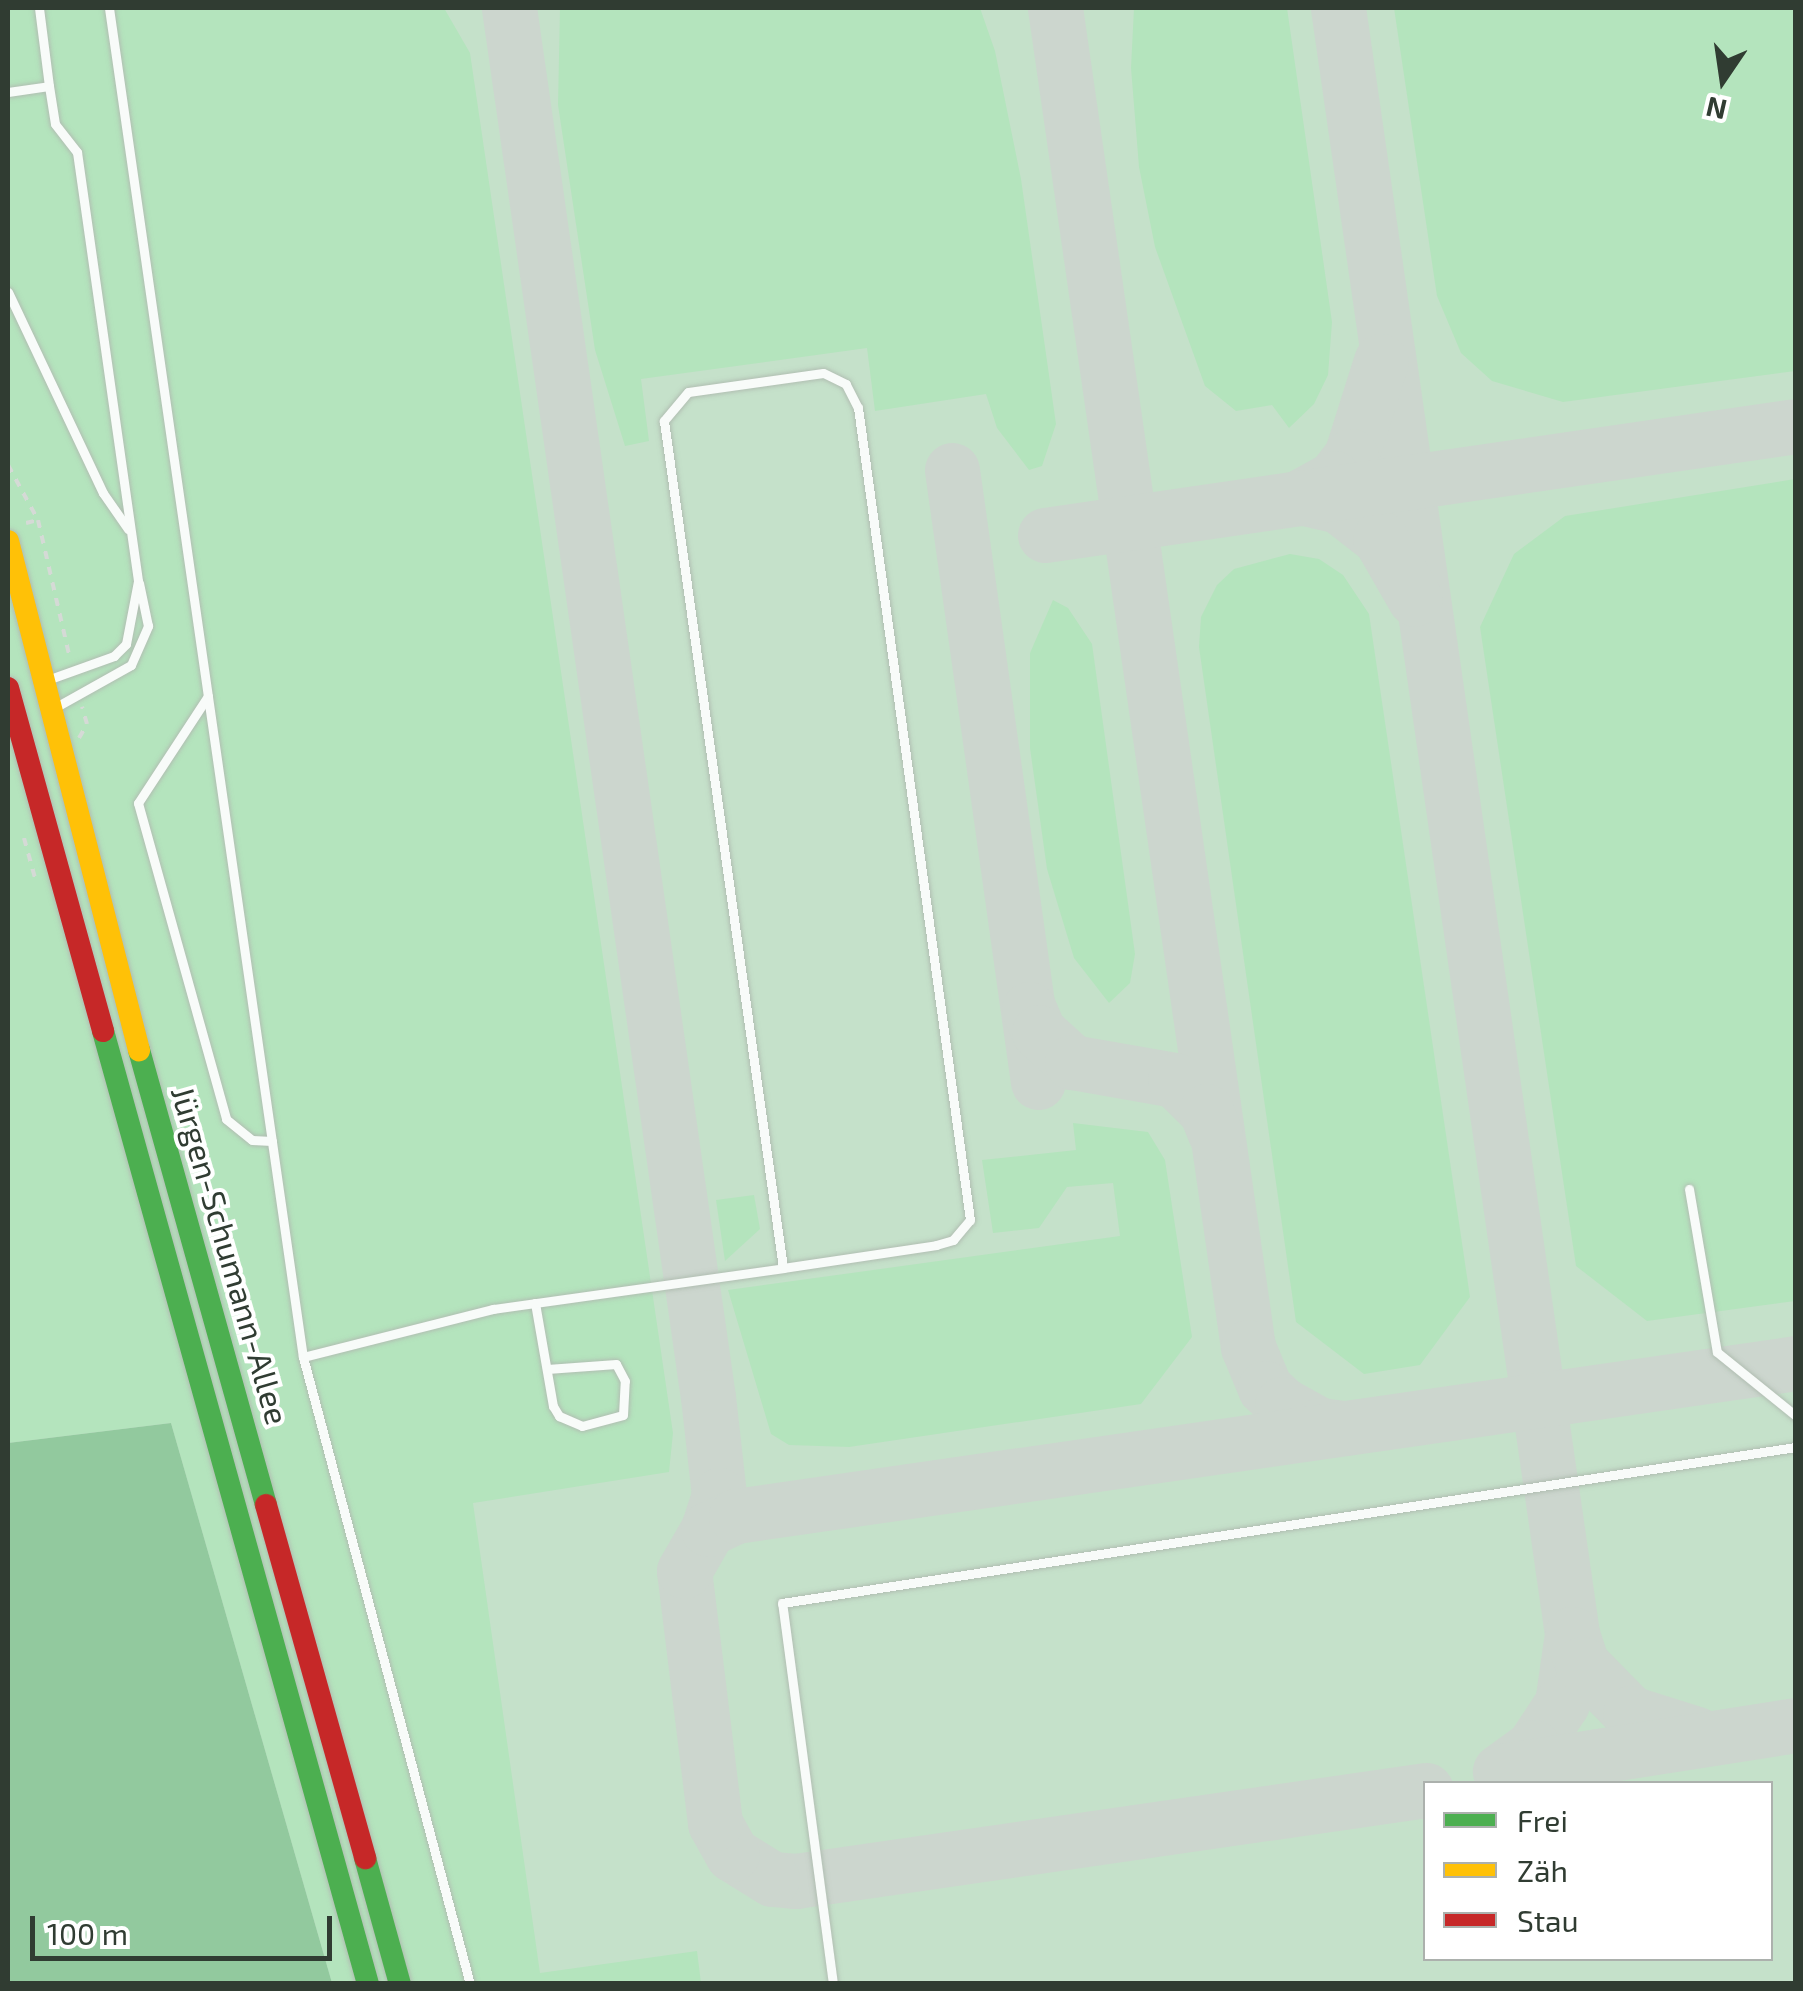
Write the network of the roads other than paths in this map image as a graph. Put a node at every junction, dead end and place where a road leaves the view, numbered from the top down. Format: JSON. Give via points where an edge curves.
{"nodes":[{"id":1,"x":38,"y":8,"type":"edge"},
{"id":2,"x":109,"y":8,"type":"edge"},
{"id":3,"x":49,"y":86,"type":"junction"},
{"id":4,"x":8,"y":92,"type":"edge"},
{"id":5,"x":8,"y":292,"type":"edge"},
{"id":6,"x":130,"y":531,"type":"junction"},
{"id":7,"x":8,"y":542,"type":"edge"},
{"id":8,"x":138,"y":581,"type":"junction"},
{"id":9,"x":44,"y":682,"type":"junction"},
{"id":10,"x":8,"y":688,"type":"edge"},
{"id":11,"x":208,"y":696,"type":"junction"},
{"id":12,"x":51,"y":708,"type":"junction"},
{"id":13,"x":272,"y":1141,"type":"junction"},
{"id":14,"x":1689,"y":1189,"type":"dead end"},
{"id":15,"x":783,"y":1268,"type":"junction"},
{"id":16,"x":535,"y":1303,"type":"junction"},
{"id":17,"x":303,"y":1358,"type":"junction"},
{"id":18,"x":547,"y":1370,"type":"junction"},
{"id":19,"x":1796,"y":1416,"type":"edge"},
{"id":20,"x":1796,"y":1447,"type":"edge"},
{"id":21,"x":368,"y":1984,"type":"edge"},
{"id":22,"x":400,"y":1984,"type":"edge"},
{"id":23,"x":470,"y":1984,"type":"edge"},
{"id":24,"x":833,"y":1984,"type":"edge"}],
"edges":[{"from":1,"to":3,"type":"lane"},
{"from":2,"to":11,"type":"lane"},
{"from":3,"to":4,"type":"lane"},
{"from":3,"to":6,"type":"lane","via":[[55,124],[77,152]]},
{"from":5,"to":6,"type":"lane","via":[[104,494]]},
{"from":6,"to":8,"type":"lane"},
{"from":7,"to":9,"type":"street","name":"Jürgen-Schumann-Allee"},
{"from":8,"to":9,"type":"lane","via":[[126,644],[114,656]]},
{"from":8,"to":12,"type":"lane","via":[[148,626],[130,665]]},
{"from":9,"to":12,"type":"street","name":"Jürgen-Schumann-Allee"},
{"from":10,"to":21,"type":"street","name":"Jürgen-Schumann-Allee"},
{"from":11,"to":13,"type":"lane"},
{"from":11,"to":13,"type":"lane","via":[[138,802],[226,1119],[252,1140]]},
{"from":12,"to":22,"type":"street","name":"Jürgen-Schumann-Allee"},
{"from":13,"to":17,"type":"lane"},
{"from":14,"to":19,"type":"lane","via":[[1716,1352]]},
{"from":15,"to":15,"type":"lane","via":[[952,1240],[970,1220],[972,1201],[858,408],[846,384],[823,373],[688,392],[668,408],[664,421]]},
{"from":15,"to":16,"type":"lane"},
{"from":16,"to":17,"type":"lane"},
{"from":16,"to":18,"type":"lane"},
{"from":17,"to":23,"type":"lane"},
{"from":18,"to":18,"type":"lane","via":[[553,1406],[570,1424],[624,1416],[626,1381],[616,1364]]},
{"from":20,"to":24,"type":"lane","via":[[782,1603]]}]}
